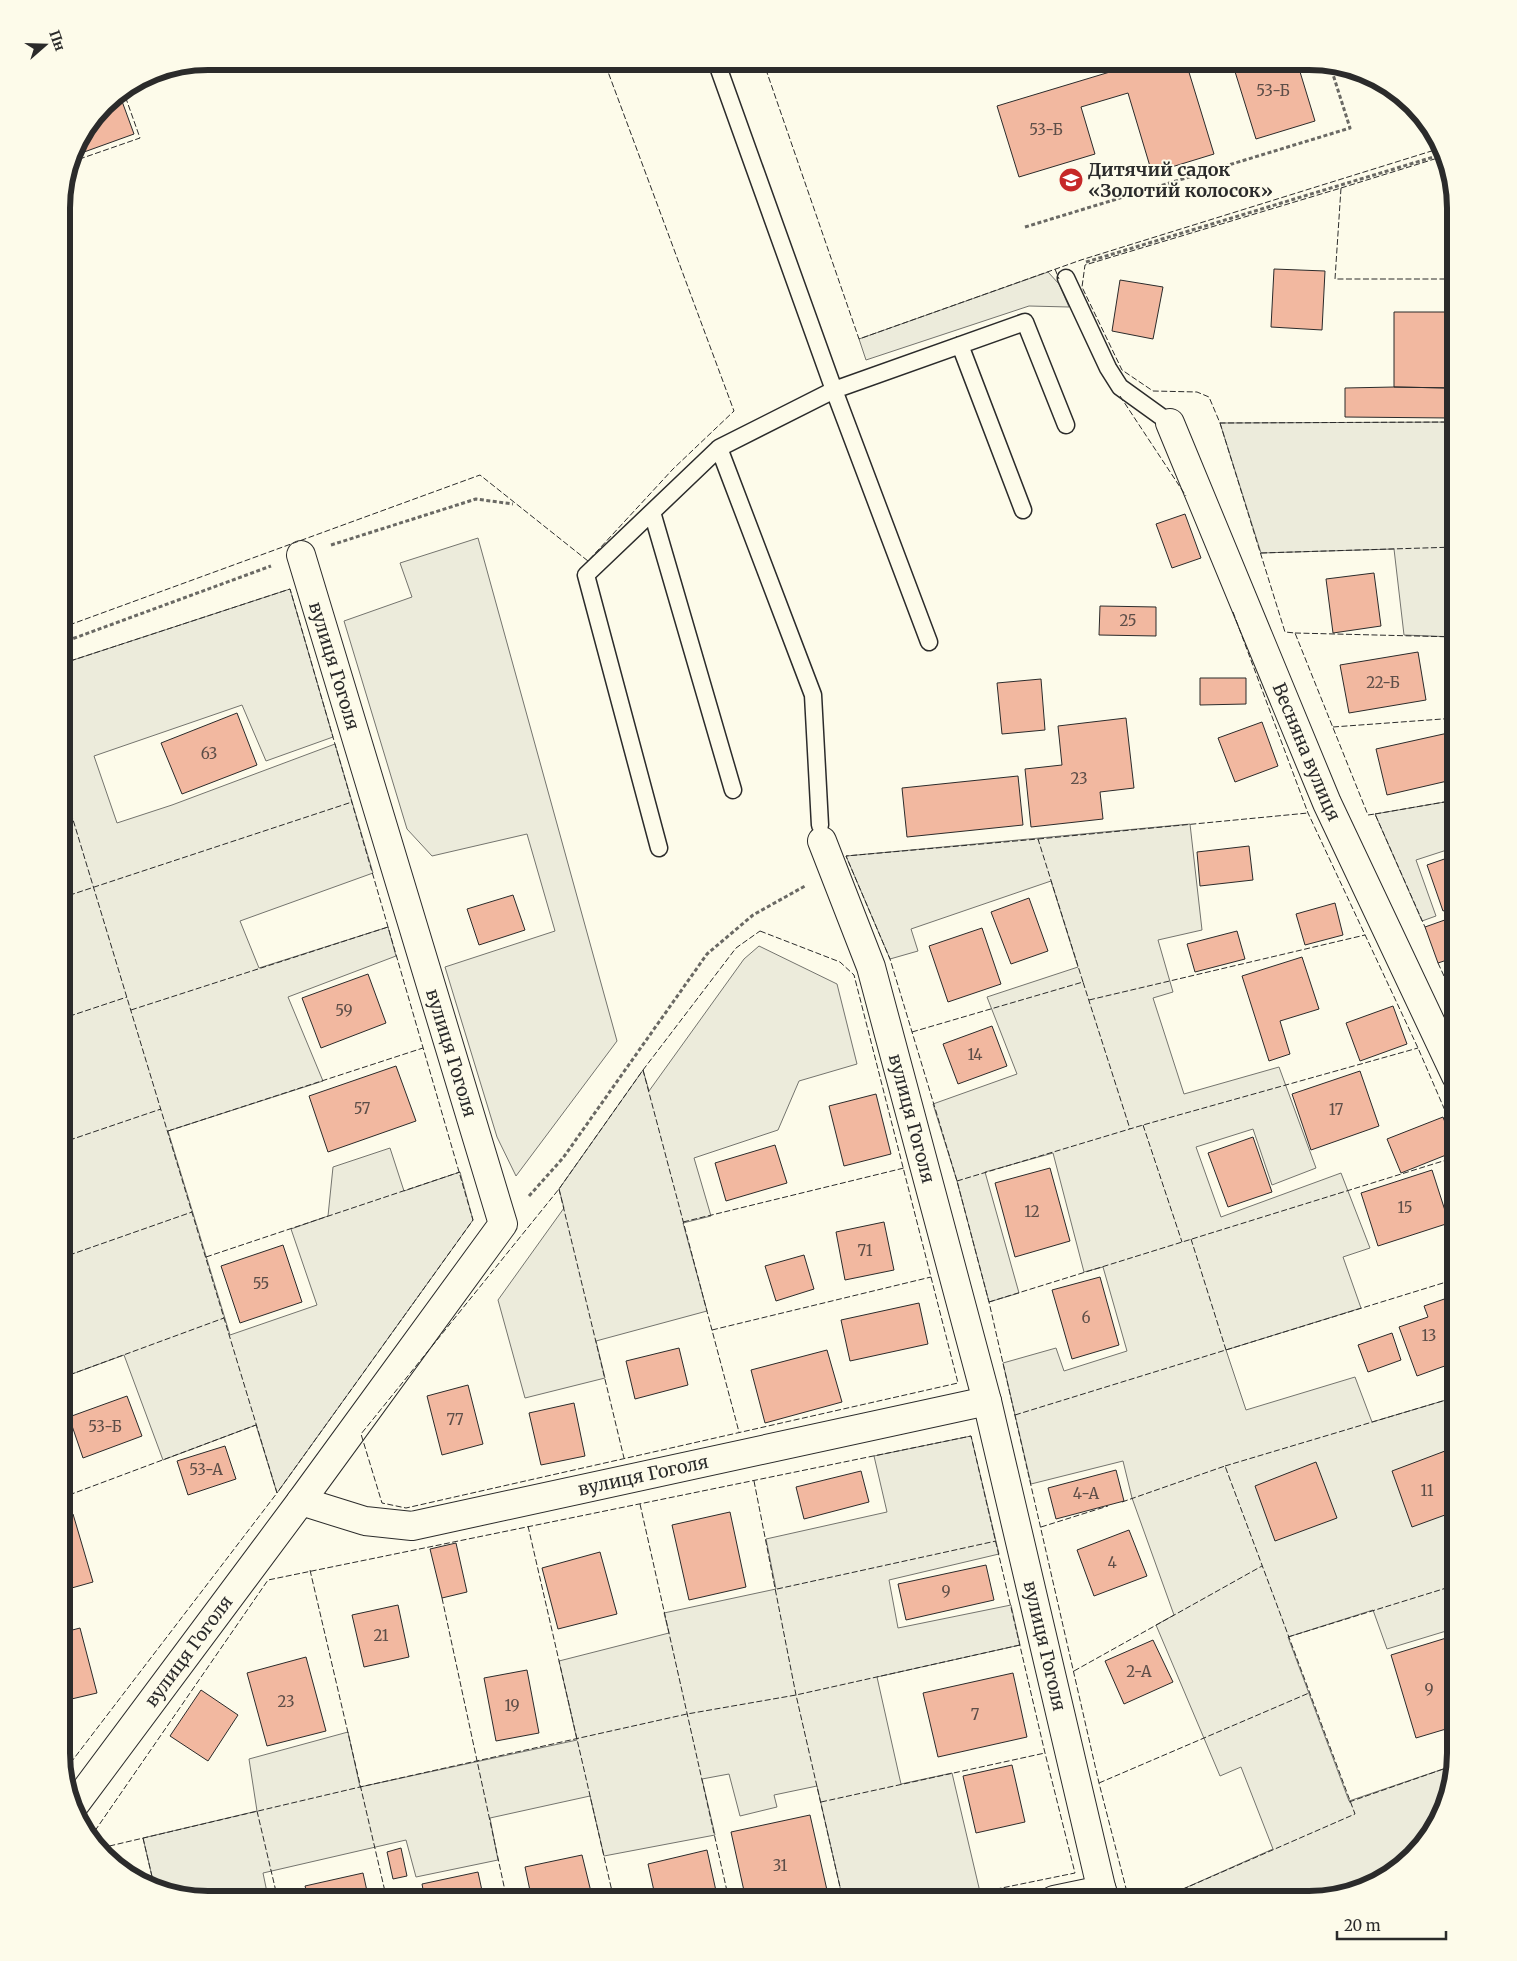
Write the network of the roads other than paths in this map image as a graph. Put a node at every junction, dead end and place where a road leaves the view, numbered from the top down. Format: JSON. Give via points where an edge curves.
{"nodes":[{"id":1,"x":719,"y":70,"type":"edge"},
{"id":2,"x":1066,"y":278,"type":"road end"},
{"id":3,"x":960,"y":346,"type":"junction"},
{"id":4,"x":834,"y":390,"type":"junction"},
{"id":5,"x":1170,"y":423,"type":"joint"},
{"id":6,"x":1066,"y":425,"type":"dead end"},
{"id":7,"x":719,"y":448,"type":"junction"},
{"id":8,"x":1023,"y":510,"type":"dead end"},
{"id":9,"x":652,"y":512,"type":"junction"},
{"id":10,"x":301,"y":555,"type":"dead end"},
{"id":11,"x":930,"y":642,"type":"dead end"},
{"id":12,"x":733,"y":790,"type":"dead end"},
{"id":13,"x":821,"y":833,"type":"joint"},
{"id":14,"x":659,"y":848,"type":"dead end"},
{"id":15,"x":1447,"y":1057,"type":"edge"},
{"id":16,"x":987,"y":1401,"type":"junction"},
{"id":17,"x":301,"y":1501,"type":"junction"},
{"id":18,"x":78,"y":1800,"type":"edge"},
{"id":19,"x":1102,"y":1891,"type":"edge"}],
"edges":[{"from":1,"to":4,"type":"lane"},
{"from":2,"to":5,"type":"lane","via":[[1120,387]]},
{"from":3,"to":4,"type":"lane"},
{"from":3,"to":6,"type":"lane","via":[[1024,322]]},
{"from":3,"to":8,"type":"lane"},
{"from":4,"to":7,"type":"lane"},
{"from":4,"to":11,"type":"lane"},
{"from":5,"to":15,"type":"street","name":"Весняна вулиця","via":[[1327,803]]},
{"from":7,"to":9,"type":"lane"},
{"from":7,"to":13,"type":"lane","via":[[813,695]]},
{"from":9,"to":12,"type":"lane"},
{"from":9,"to":14,"type":"lane","via":[[586,575]]},
{"from":10,"to":17,"type":"street","name":"вулиця Гоголя","via":[[503,1224]]},
{"from":13,"to":16,"type":"street","name":"вулиця Гоголя","via":[[871,967]]},
{"from":16,"to":17,"type":"street","name":"вулиця Гоголя","via":[[412,1526],[365,1521]]},
{"from":16,"to":19,"type":"street","name":"вулиця Гоголя"},
{"from":17,"to":18,"type":"street","name":"вулиця Гоголя"}]}
